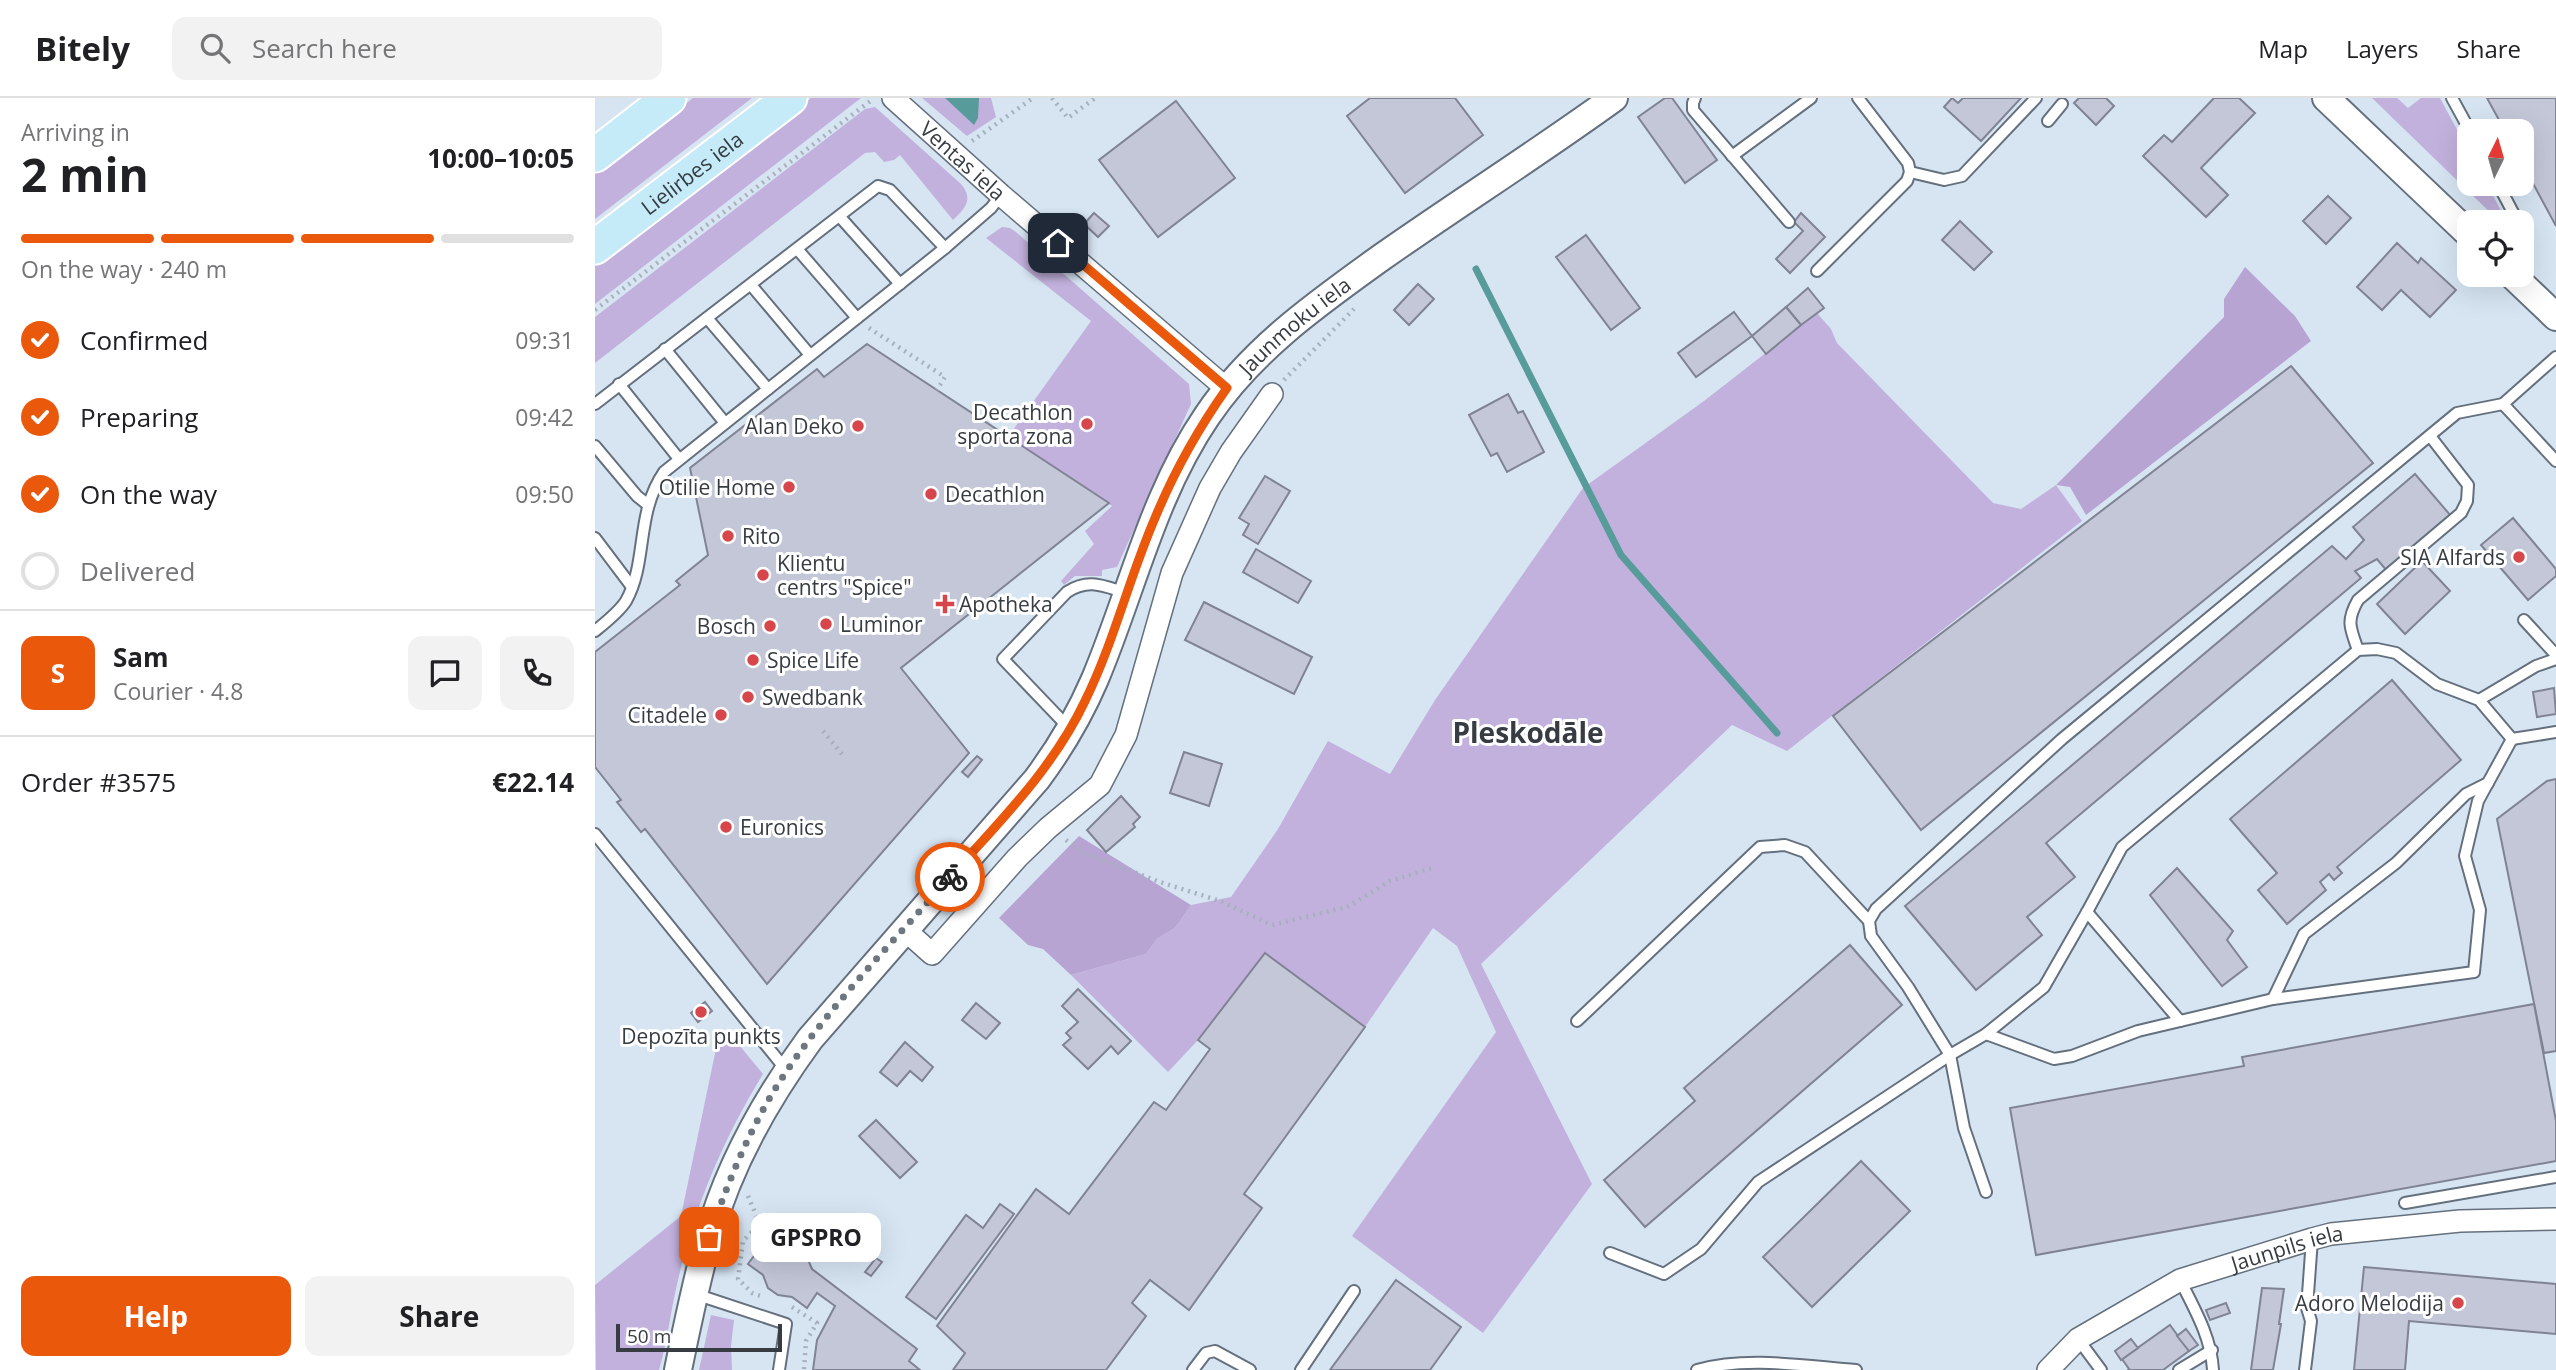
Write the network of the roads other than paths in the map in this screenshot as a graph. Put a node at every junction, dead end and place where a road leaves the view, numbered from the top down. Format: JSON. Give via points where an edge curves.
{"nodes":[{"id":1,"x":669,"y":98,"type":"edge"},
{"id":2,"x":764,"y":98,"type":"edge"},
{"id":3,"x":790,"y":98,"type":"edge"},
{"id":4,"x":893,"y":98,"type":"edge"},
{"id":5,"x":1614,"y":98,"type":"edge"},
{"id":6,"x":1695,"y":98,"type":"edge"},
{"id":7,"x":1811,"y":98,"type":"edge"},
{"id":8,"x":1858,"y":98,"type":"edge"},
{"id":9,"x":2036,"y":98,"type":"edge"},
{"id":10,"x":2326,"y":98,"type":"edge"},
{"id":11,"x":2452,"y":98,"type":"edge"},
{"id":12,"x":2062,"y":100,"type":"edge"},
{"id":13,"x":2463,"y":119,"type":"edge"},
{"id":14,"x":2048,"y":121,"type":"dead end"},
{"id":15,"x":595,"y":155,"type":"edge"},
{"id":16,"x":1732,"y":156,"type":"junction"},
{"id":17,"x":1910,"y":172,"type":"junction"},
{"id":18,"x":1001,"y":195,"type":"junction"},
{"id":19,"x":840,"y":217,"type":"junction"},
{"id":20,"x":1789,"y":222,"type":"dead end"},
{"id":21,"x":2457,"y":223,"type":"edge"},
{"id":22,"x":595,"y":230,"type":"edge"},
{"id":23,"x":595,"y":247,"type":"edge"},
{"id":24,"x":945,"y":248,"type":"junction"},
{"id":25,"x":798,"y":250,"type":"junction"},
{"id":26,"x":1817,"y":271,"type":"dead end"},
{"id":27,"x":900,"y":284,"type":"junction"},
{"id":28,"x":751,"y":285,"type":"junction"},
{"id":29,"x":2525,"y":287,"type":"edge"},
{"id":30,"x":2556,"y":317,"type":"edge"},
{"id":31,"x":707,"y":318,"type":"junction"},
{"id":32,"x":861,"y":321,"type":"junction"},
{"id":33,"x":665,"y":349,"type":"junction"},
{"id":34,"x":810,"y":355,"type":"junction"},
{"id":35,"x":2556,"y":357,"type":"edge"},
{"id":36,"x":619,"y":384,"type":"junction"},
{"id":37,"x":1227,"y":388,"type":"junction"},
{"id":38,"x":768,"y":389,"type":"junction"},
{"id":39,"x":1272,"y":394,"type":"road end"},
{"id":40,"x":595,"y":404,"type":"edge"},
{"id":41,"x":2503,"y":404,"type":"junction"},
{"id":42,"x":725,"y":423,"type":"junction"},
{"id":43,"x":2430,"y":436,"type":"junction"},
{"id":44,"x":595,"y":446,"type":"edge"},
{"id":45,"x":679,"y":459,"type":"junction"},
{"id":46,"x":2556,"y":461,"type":"edge"},
{"id":47,"x":647,"y":504,"type":"junction"},
{"id":48,"x":595,"y":538,"type":"edge"},
{"id":49,"x":1139,"y":561,"type":"junction"},
{"id":50,"x":1172,"y":573,"type":"junction"},
{"id":51,"x":632,"y":587,"type":"junction"},
{"id":52,"x":1128,"y":593,"type":"junction"},
{"id":53,"x":2524,"y":620,"type":"dead end"},
{"id":54,"x":595,"y":631,"type":"edge"},
{"id":55,"x":2358,"y":650,"type":"junction"},
{"id":56,"x":2556,"y":657,"type":"edge"},
{"id":57,"x":2479,"y":701,"type":"junction"},
{"id":58,"x":1070,"y":729,"type":"junction"},
{"id":59,"x":2556,"y":732,"type":"edge"},
{"id":60,"x":2512,"y":738,"type":"junction"},
{"id":61,"x":2488,"y":783,"type":"junction"},
{"id":62,"x":595,"y":834,"type":"edge"},
{"id":63,"x":2087,"y":912,"type":"junction"},
{"id":64,"x":1869,"y":921,"type":"junction"},
{"id":65,"x":904,"y":929,"type":"junction"},
{"id":66,"x":2273,"y":999,"type":"junction"},
{"id":67,"x":1577,"y":1021,"type":"dead end"},
{"id":68,"x":2180,"y":1021,"type":"junction"},
{"id":69,"x":1986,"y":1034,"type":"junction"},
{"id":70,"x":1950,"y":1055,"type":"junction"},
{"id":71,"x":786,"y":1071,"type":"junction"},
{"id":72,"x":2556,"y":1177,"type":"edge"},
{"id":73,"x":1986,"y":1192,"type":"dead end"},
{"id":74,"x":2405,"y":1203,"type":"dead end"},
{"id":75,"x":2556,"y":1219,"type":"edge"},
{"id":76,"x":2312,"y":1239,"type":"junction"},
{"id":77,"x":1609,"y":1254,"type":"dead end"},
{"id":78,"x":2180,"y":1280,"type":"junction"},
{"id":79,"x":1354,"y":1291,"type":"dead end"},
{"id":80,"x":695,"y":1294,"type":"junction"},
{"id":81,"x":2078,"y":1339,"type":"junction"},
{"id":82,"x":2212,"y":1350,"type":"junction"},
{"id":83,"x":678,"y":1370,"type":"edge"},
{"id":84,"x":779,"y":1370,"type":"edge"},
{"id":85,"x":1193,"y":1370,"type":"edge"},
{"id":86,"x":1250,"y":1370,"type":"edge"},
{"id":87,"x":1301,"y":1370,"type":"edge"},
{"id":88,"x":1697,"y":1370,"type":"edge"},
{"id":89,"x":1856,"y":1370,"type":"edge"},
{"id":90,"x":2048,"y":1370,"type":"edge"},
{"id":91,"x":2101,"y":1370,"type":"edge"},
{"id":92,"x":2179,"y":1370,"type":"edge"},
{"id":93,"x":2213,"y":1370,"type":"edge"},
{"id":94,"x":2305,"y":1370,"type":"edge"}],
"edges":[{"from":1,"to":15,"type":"main road"},
{"from":2,"to":22,"type":"main road"},
{"from":3,"to":23,"type":"main road","name":"Lielirbes iela"},
{"from":4,"to":18,"type":"street","name":"Ventas iela"},
{"from":5,"to":37,"type":"street","name":"Jaunmoku iela","via":[[1319,302]]},
{"from":6,"to":16,"type":"lane","via":[[1693,110]]},
{"from":7,"to":16,"type":"lane"},
{"from":8,"to":17,"type":"lane","via":[[1908,163]]},
{"from":9,"to":17,"type":"lane","via":[[1962,176],[1944,180]]},
{"from":10,"to":21,"type":"street"},
{"from":11,"to":13,"type":"lane"},
{"from":12,"to":14,"type":"lane"},
{"from":16,"to":20,"type":"lane"},
{"from":17,"to":26,"type":"lane","via":[[1907,181]]},
{"from":18,"to":24,"type":"lane"},
{"from":18,"to":37,"type":"street","name":"Ventas iela"},
{"from":19,"to":24,"type":"lane","via":[[878,186],[890,190]]},
{"from":19,"to":25,"type":"lane"},
{"from":19,"to":27,"type":"lane"},
{"from":24,"to":27,"type":"lane"},
{"from":25,"to":28,"type":"lane"},
{"from":25,"to":32,"type":"lane"},
{"from":27,"to":32,"type":"lane"},
{"from":28,"to":31,"type":"lane"},
{"from":28,"to":34,"type":"lane"},
{"from":29,"to":30,"type":"street"},
{"from":31,"to":33,"type":"lane"},
{"from":31,"to":38,"type":"lane"},
{"from":32,"to":34,"type":"lane"},
{"from":33,"to":36,"type":"lane"},
{"from":33,"to":42,"type":"lane"},
{"from":34,"to":38,"type":"lane"},
{"from":35,"to":41,"type":"lane"},
{"from":36,"to":40,"type":"lane"},
{"from":36,"to":45,"type":"lane"},
{"from":37,"to":49,"type":"street","name":"Jaunmoku iela","via":[[1185,453]]},
{"from":38,"to":42,"type":"lane"},
{"from":39,"to":50,"type":"street","name":"Jaunmoku iela","via":[[1210,488]]},
{"from":41,"to":43,"type":"lane","via":[[2458,413]]},
{"from":41,"to":46,"type":"lane"},
{"from":42,"to":45,"type":"lane"},
{"from":43,"to":55,"type":"lane","via":[[2468,485],[2467,501],[2461,513],[2358,600],[2350,614],[2350,629]]},
{"from":43,"to":64,"type":"lane","via":[[2062,739],[1876,909]]},
{"from":44,"to":47,"type":"lane"},
{"from":45,"to":47,"type":"lane","via":[[664,472]]},
{"from":47,"to":51,"type":"lane"},
{"from":48,"to":51,"type":"lane"},
{"from":49,"to":50,"type":"street"},
{"from":49,"to":52,"type":"street","name":"Jaunmoku iela"},
{"from":50,"to":65,"type":"street","name":"Jaunmoku iela","via":[[1126,735],[1100,785],[1017,858],[932,954]]},
{"from":51,"to":54,"type":"lane","via":[[624,604]]},
{"from":52,"to":58,"type":"street","name":"Jaunmoku iela"},
{"from":52,"to":58,"type":"lane","via":[[1080,584],[1003,659]]},
{"from":53,"to":56,"type":"lane"},
{"from":55,"to":57,"type":"lane","via":[[2396,653],[2437,684]]},
{"from":55,"to":63,"type":"lane","via":[[2122,846]]},
{"from":56,"to":57,"type":"lane"},
{"from":57,"to":60,"type":"lane"},
{"from":58,"to":65,"type":"street","name":"Jaunmoku iela","via":[[1037,779]]},
{"from":59,"to":60,"type":"lane"},
{"from":60,"to":61,"type":"lane"},
{"from":61,"to":66,"type":"lane","via":[[2466,794],[2396,863],[2304,934]]},
{"from":61,"to":66,"type":"lane","via":[[2478,801],[2465,856],[2480,910],[2474,972]]},
{"from":62,"to":71,"type":"lane"},
{"from":63,"to":68,"type":"lane"},
{"from":63,"to":69,"type":"lane","via":[[2044,987]]},
{"from":64,"to":67,"type":"lane","via":[[1805,852],[1785,845],[1760,847]]},
{"from":64,"to":70,"type":"lane","via":[[1871,936]]},
{"from":65,"to":71,"type":"street","name":"Jaunmoku iela"},
{"from":66,"to":68,"type":"lane"},
{"from":68,"to":69,"type":"lane","via":[[2054,1059]]},
{"from":69,"to":70,"type":"lane"},
{"from":70,"to":73,"type":"lane","via":[[1964,1128]]},
{"from":70,"to":77,"type":"lane","via":[[1758,1182],[1701,1249],[1664,1275]]},
{"from":71,"to":80,"type":"street","name":"Jaunmoku iela","via":[[747,1140],[724,1193]]},
{"from":72,"to":74,"type":"lane"},
{"from":75,"to":76,"type":"street","name":"Jaunpils iela","via":[[2460,1221]]},
{"from":76,"to":78,"type":"street","name":"Jaunpils iela"},
{"from":76,"to":94,"type":"lane"},
{"from":78,"to":81,"type":"street","name":"Jaunpils iela"},
{"from":78,"to":82,"type":"lane"},
{"from":79,"to":87,"type":"lane"},
{"from":80,"to":83,"type":"street","name":"Jaunmoku iela"},
{"from":80,"to":84,"type":"lane","via":[[786,1324]]},
{"from":81,"to":90,"type":"street","name":"Jaunpils iela"},
{"from":81,"to":91,"type":"lane"},
{"from":82,"to":92,"type":"lane"},
{"from":82,"to":93,"type":"lane"},
{"from":85,"to":86,"type":"lane","via":[[1206,1353],[1215,1351]]},
{"from":88,"to":89,"type":"lane","via":[[1755,1363]]}]}
